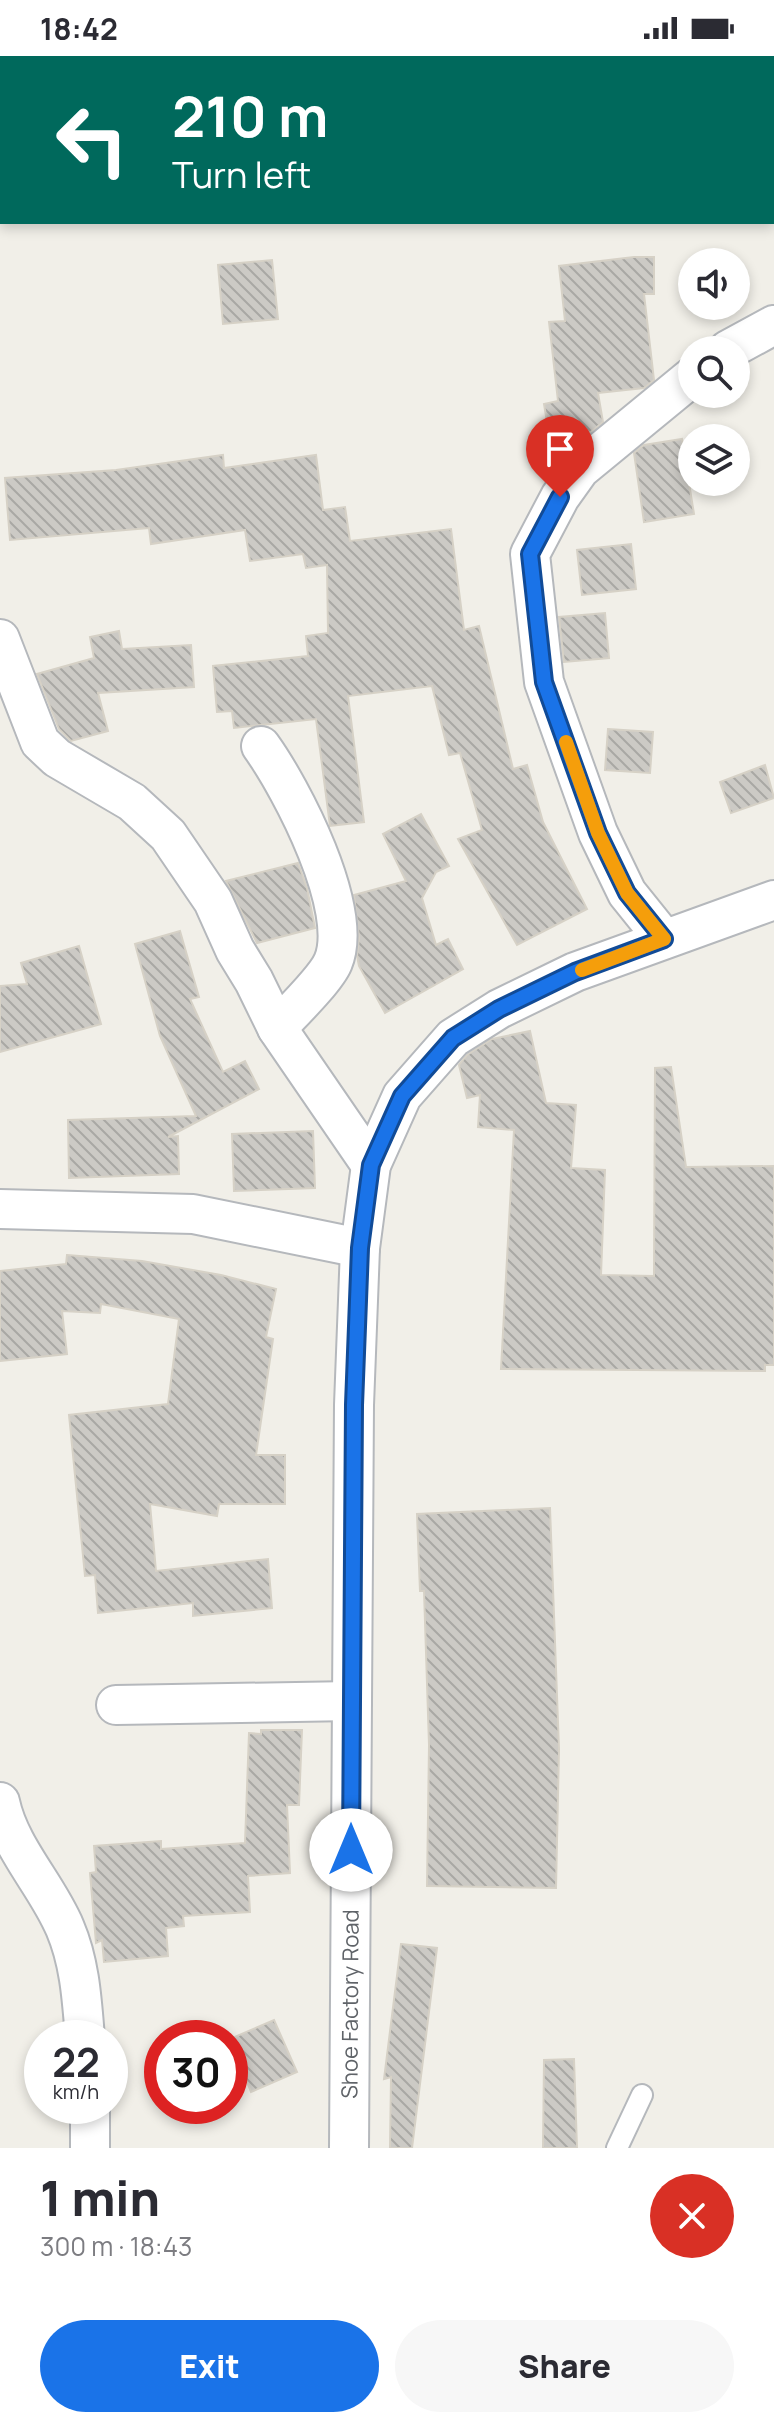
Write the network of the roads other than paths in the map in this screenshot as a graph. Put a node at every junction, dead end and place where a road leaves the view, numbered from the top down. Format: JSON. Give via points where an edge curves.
{"nodes":[{"id":1,"x":774,"y":325,"type":"edge"},
{"id":2,"x":750,"y":338,"type":"edge"},
{"id":3,"x":678,"y":388,"type":"edge"},
{"id":4,"x":0,"y":639,"type":"edge"},
{"id":5,"x":261,"y":746,"type":"dead end"},
{"id":6,"x":774,"y":900,"type":"edge"},
{"id":7,"x":664,"y":939,"type":"junction"},
{"id":8,"x":277,"y":1028,"type":"junction"},
{"id":9,"x":371,"y":1165,"type":"junction"},
{"id":10,"x":0,"y":1209,"type":"edge"},
{"id":11,"x":360,"y":1248,"type":"junction"},
{"id":12,"x":352,"y":1701,"type":"junction"},
{"id":13,"x":116,"y":1705,"type":"dead end"},
{"id":14,"x":0,"y":1802,"type":"edge"},
{"id":15,"x":83,"y":2020,"type":"edge"},
{"id":16,"x":642,"y":2095,"type":"dead end"},
{"id":17,"x":90,"y":2124,"type":"edge"},
{"id":18,"x":90,"y":2148,"type":"edge"},
{"id":19,"x":349,"y":2148,"type":"edge"},
{"id":20,"x":617,"y":2148,"type":"edge"}],
"edges":[{"from":1,"to":2,"type":"street"},
{"from":3,"to":7,"type":"street","via":[[580,469],[530,554],[544,682],[598,833],[627,893]]},
{"from":4,"to":8,"type":"street","via":[[40,742],[57,758],[132,802],[168,835],[213,901]]},
{"from":5,"to":8,"type":"street","via":[[292,795],[321,861],[338,930],[333,962]]},
{"from":6,"to":7,"type":"street","name":"Shoe Factory Road"},
{"from":7,"to":9,"type":"street","name":"Shoe Factory Road","via":[[575,972],[453,1038],[402,1096]]},
{"from":8,"to":9,"type":"street"},
{"from":9,"to":11,"type":"street","name":"Shoe Factory Road"},
{"from":10,"to":11,"type":"street","via":[[193,1214]]},
{"from":11,"to":12,"type":"street","name":"Shoe Factory Road"},
{"from":12,"to":13,"type":"street"},
{"from":12,"to":19,"type":"street","name":"Shoe Factory Road"},
{"from":14,"to":15,"type":"street","via":[[20,1851],[65,1928],[80,1981]]},
{"from":16,"to":20,"type":"lane"},
{"from":17,"to":18,"type":"street"}]}
